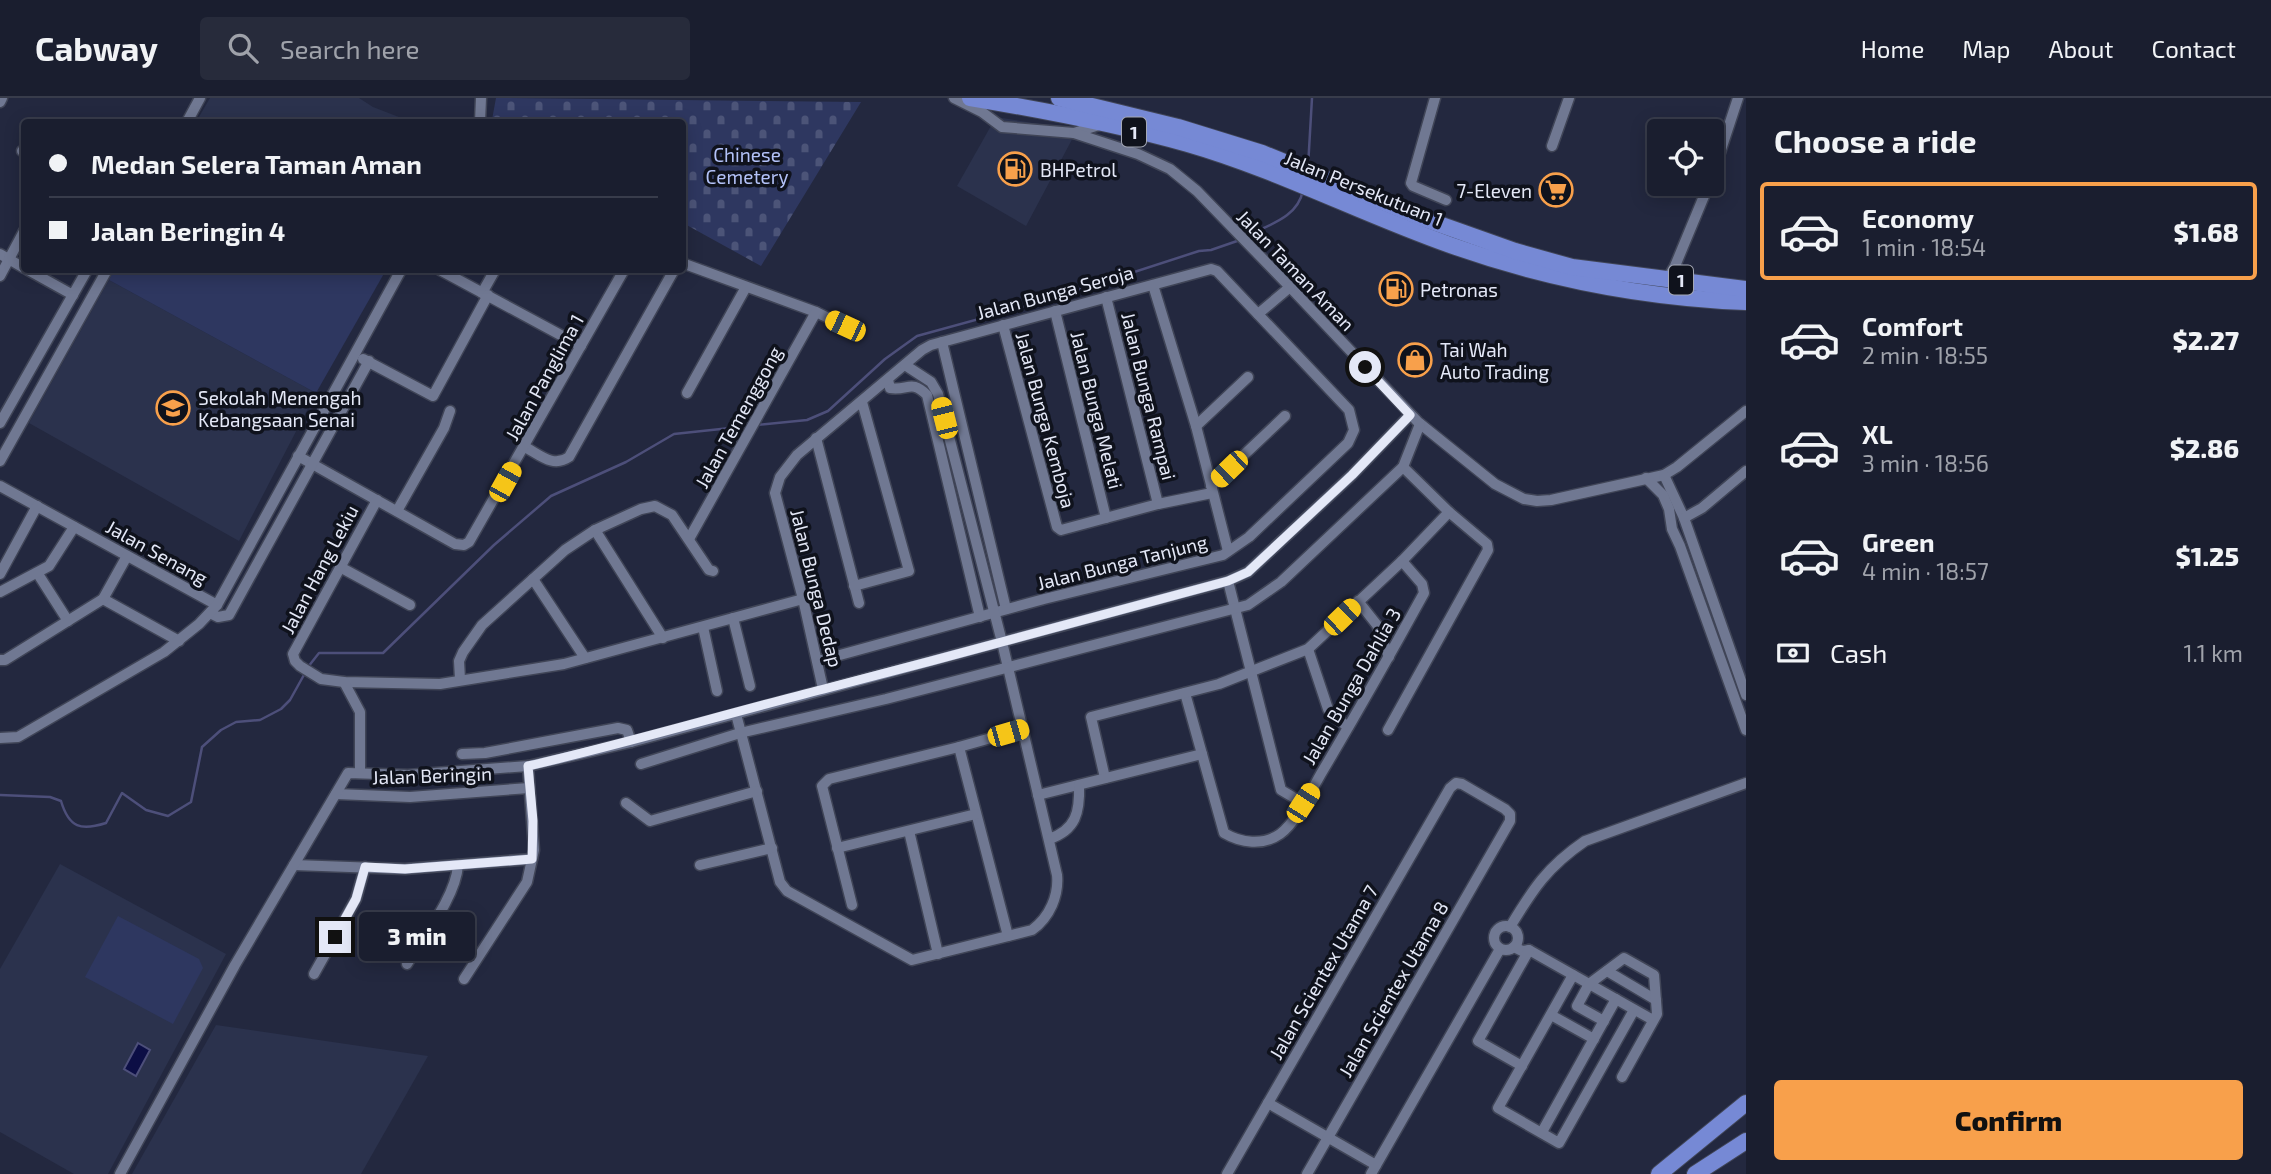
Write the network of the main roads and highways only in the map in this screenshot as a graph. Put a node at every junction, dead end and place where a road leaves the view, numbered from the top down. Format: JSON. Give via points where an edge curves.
{"nodes":[{"id":1,"x":970,"y":98,"type":"edge"},
{"id":2,"x":1059,"y":98,"type":"edge"},
{"id":3,"x":1318,"y":183,"type":"junction"},
{"id":4,"x":1746,"y":289,"type":"edge"},
{"id":5,"x":1746,"y":302,"type":"edge"},
{"id":6,"x":1746,"y":1103,"type":"edge"},
{"id":7,"x":1746,"y":1141,"type":"edge"},
{"id":8,"x":1659,"y":1174,"type":"edge"},
{"id":9,"x":1695,"y":1174,"type":"edge"}],
"edges":[{"from":1,"to":3,"type":"highway","name":"Jalan Persekutuan 1","number":"1","via":[[1061,113],[1189,145],[1294,183]]},
{"from":2,"to":3,"type":"highway","name":"Jalan Persekutuan 1","number":"1","via":[[1178,127],[1297,166]]},
{"from":3,"to":4,"type":"highway","name":"Jalan Persekutuan 1","number":"1","via":[[1572,267]]},
{"from":3,"to":5,"type":"highway","name":"Jalan Persekutuan 1","number":"1","via":[[1451,245],[1565,280],[1649,294]]},
{"from":6,"to":8,"type":"highway"},
{"from":7,"to":9,"type":"highway"}]}
